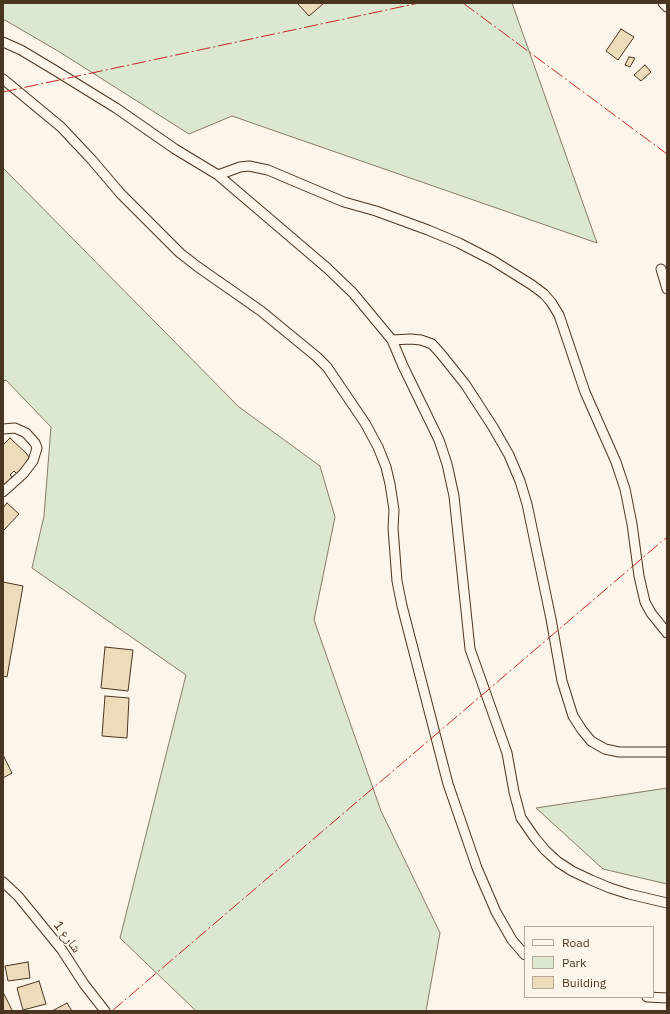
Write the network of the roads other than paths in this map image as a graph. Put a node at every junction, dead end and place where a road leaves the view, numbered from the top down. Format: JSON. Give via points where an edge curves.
{"nodes":[{"id":1,"x":663,"y":3,"type":"edge"},
{"id":2,"x":667,"y":7,"type":"edge"},
{"id":3,"x":3,"y":42,"type":"edge"},
{"id":4,"x":3,"y":79,"type":"edge"},
{"id":5,"x":218,"y":175,"type":"junction"},
{"id":6,"x":662,"y":269,"type":"dead end"},
{"id":7,"x":667,"y":289,"type":"edge"},
{"id":8,"x":392,"y":340,"type":"junction"},
{"id":9,"x":3,"y":429,"type":"edge"},
{"id":10,"x":3,"y":492,"type":"edge"},
{"id":11,"x":667,"y":633,"type":"edge"},
{"id":12,"x":667,"y":752,"type":"edge"},
{"id":13,"x":3,"y":882,"type":"edge"},
{"id":14,"x":667,"y":903,"type":"edge"},
{"id":15,"x":524,"y":953,"type":"edge"},
{"id":16,"x":654,"y":997,"type":"edge"},
{"id":17,"x":667,"y":998,"type":"edge"},
{"id":18,"x":105,"y":1011,"type":"edge"}],
"edges":[{"from":1,"to":2,"type":"street"},
{"from":3,"to":5,"type":"street","via":[[21,50],[116,108]]},
{"from":4,"to":15,"type":"street","via":[[61,127],[120,193],[180,252],[204,272],[261,311],[318,357],[365,423],[378,447],[390,484],[394,510],[394,548],[402,606],[448,784],[477,868],[496,912],[512,940]]},
{"from":5,"to":8,"type":"street","via":[[353,293]]},
{"from":5,"to":11,"type":"street","via":[[249,166],[268,170],[344,202],[413,224],[459,243],[516,274],[544,294],[559,315],[585,392],[616,462],[632,524],[645,602],[650,613]]},
{"from":6,"to":7,"type":"street"},
{"from":8,"to":12,"type":"street","via":[[411,339],[432,344],[465,384],[509,455],[527,504],[562,681],[573,716],[582,730],[592,741],[619,752]]},
{"from":8,"to":14,"type":"street","via":[[439,440],[447,464],[454,496],[470,649],[507,753],[521,818],[545,850],[572,871],[610,888]]},
{"from":9,"to":10,"type":"street","via":[[15,428],[26,433],[37,448],[33,461],[23,474]]},
{"from":13,"to":18,"type":"street","name":"شارع 1","via":[[18,896],[62,950]]},
{"from":16,"to":17,"type":"street"}]}
